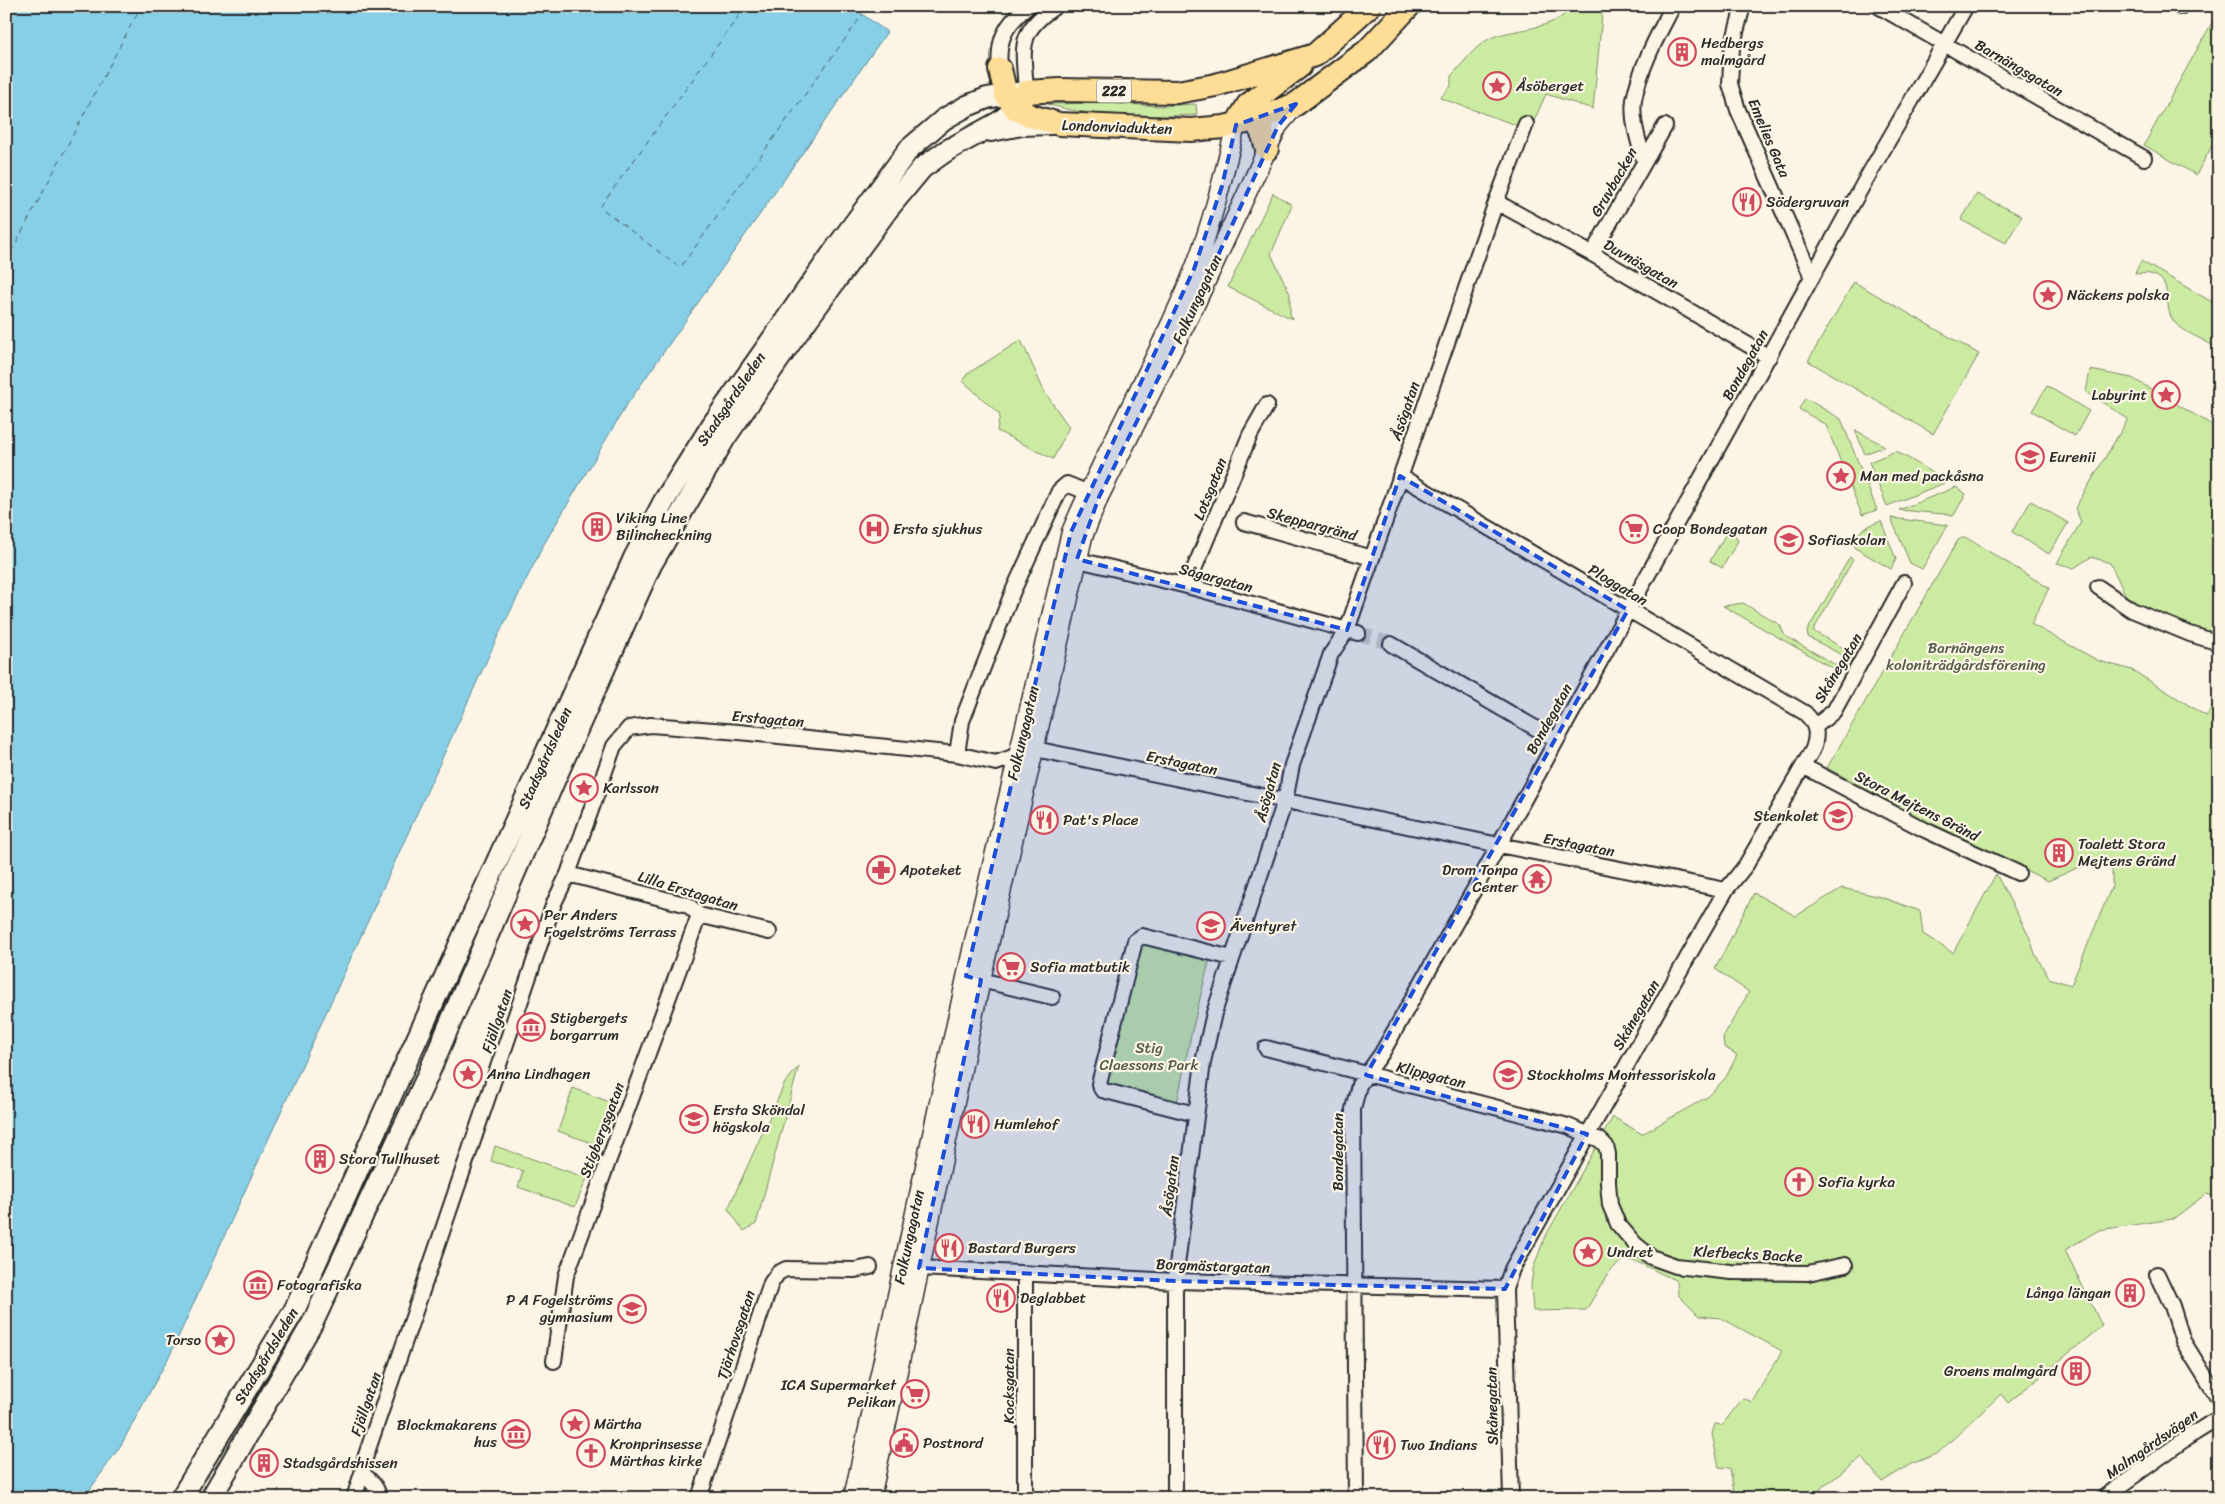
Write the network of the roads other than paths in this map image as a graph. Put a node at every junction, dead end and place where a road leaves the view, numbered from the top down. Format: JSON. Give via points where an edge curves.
{"nodes":[{"id":1,"x":1028,"y":6,"type":"edge"},
{"id":2,"x":1056,"y":6,"type":"edge"},
{"id":3,"x":1369,"y":6,"type":"edge"},
{"id":4,"x":1409,"y":6,"type":"edge"},
{"id":5,"x":1673,"y":6,"type":"edge"},
{"id":6,"x":1743,"y":6,"type":"edge"},
{"id":7,"x":1878,"y":6,"type":"edge"},
{"id":8,"x":1966,"y":6,"type":"edge"},
{"id":9,"x":1946,"y":44,"type":"junction"},
{"id":10,"x":1315,"y":55,"type":"junction"},
{"id":11,"x":1000,"y":69,"type":"joint"},
{"id":12,"x":1209,"y":86,"type":"junction"},
{"id":13,"x":1016,"y":98,"type":"junction"},
{"id":14,"x":1296,"y":104,"type":"junction"},
{"id":15,"x":1246,"y":116,"type":"junction"},
{"id":16,"x":1059,"y":124,"type":"junction"},
{"id":17,"x":1526,"y":124,"type":"dead end"},
{"id":18,"x":1665,"y":126,"type":"dead end"},
{"id":19,"x":979,"y":133,"type":"junction"},
{"id":20,"x":1267,"y":149,"type":"junction"},
{"id":21,"x":2144,"y":158,"type":"dead end"},
{"id":22,"x":1644,"y":161,"type":"junction"},
{"id":23,"x":1496,"y":202,"type":"junction"},
{"id":24,"x":1592,"y":254,"type":"junction"},
{"id":25,"x":1812,"y":277,"type":"junction"},
{"id":26,"x":1768,"y":357,"type":"junction"},
{"id":27,"x":1267,"y":405,"type":"dead end"},
{"id":28,"x":1400,"y":476,"type":"junction"},
{"id":29,"x":1093,"y":495,"type":"junction"},
{"id":30,"x":1244,"y":522,"type":"dead end"},
{"id":31,"x":1070,"y":558,"type":"junction"},
{"id":32,"x":1372,"y":558,"type":"junction"},
{"id":33,"x":1904,"y":583,"type":"dead end"},
{"id":34,"x":1187,"y":586,"type":"junction"},
{"id":35,"x":2098,"y":587,"type":"dead end"},
{"id":36,"x":1628,"y":610,"type":"junction"},
{"id":37,"x":1353,"y":632,"type":"junction"},
{"id":38,"x":2219,"y":642,"type":"edge"},
{"id":39,"x":1391,"y":644,"type":"tunnel mouth"},
{"id":40,"x":1816,"y":726,"type":"junction"},
{"id":41,"x":629,"y":728,"type":"joint"},
{"id":42,"x":1556,"y":740,"type":"junction"},
{"id":43,"x":1035,"y":749,"type":"junction"},
{"id":44,"x":957,"y":754,"type":"junction"},
{"id":45,"x":1018,"y":757,"type":"junction"},
{"id":46,"x":1803,"y":766,"type":"junction"},
{"id":47,"x":1285,"y":801,"type":"junction"},
{"id":48,"x":1499,"y":846,"type":"junction"},
{"id":49,"x":2018,"y":873,"type":"dead end"},
{"id":50,"x":568,"y":874,"type":"junction"},
{"id":51,"x":1726,"y":890,"type":"junction"},
{"id":52,"x":699,"y":914,"type":"junction"},
{"id":53,"x":769,"y":932,"type":"dead end"},
{"id":54,"x":1232,"y":958,"type":"junction"},
{"id":55,"x":974,"y":978,"type":"junction"},
{"id":56,"x":1052,"y":997,"type":"dead end"},
{"id":57,"x":1266,"y":1048,"type":"dead end"},
{"id":58,"x":1366,"y":1075,"type":"junction"},
{"id":59,"x":1195,"y":1114,"type":"junction"},
{"id":60,"x":1587,"y":1134,"type":"junction"},
{"id":61,"x":1845,"y":1265,"type":"dead end"},
{"id":62,"x":870,"y":1267,"type":"dead end"},
{"id":63,"x":919,"y":1268,"type":"junction"},
{"id":64,"x":2156,"y":1274,"type":"dead end"},
{"id":65,"x":1025,"y":1275,"type":"junction"},
{"id":66,"x":1175,"y":1281,"type":"junction"},
{"id":67,"x":1355,"y":1286,"type":"junction"},
{"id":68,"x":1505,"y":1289,"type":"junction"},
{"id":69,"x":554,"y":1361,"type":"dead end"},
{"id":70,"x":2219,"y":1399,"type":"edge"},
{"id":71,"x":230,"y":1414,"type":"junction"},
{"id":72,"x":2218,"y":1420,"type":"edge"},
{"id":73,"x":251,"y":1426,"type":"junction"},
{"id":74,"x":362,"y":1473,"type":"junction"},
{"id":75,"x":181,"y":1498,"type":"edge"},
{"id":76,"x":211,"y":1498,"type":"edge"},
{"id":77,"x":354,"y":1498,"type":"edge"},
{"id":78,"x":378,"y":1498,"type":"edge"},
{"id":79,"x":700,"y":1498,"type":"edge"},
{"id":80,"x":853,"y":1498,"type":"edge"},
{"id":81,"x":871,"y":1498,"type":"edge"},
{"id":82,"x":1026,"y":1498,"type":"edge"},
{"id":83,"x":1175,"y":1498,"type":"edge"},
{"id":84,"x":1356,"y":1498,"type":"edge"},
{"id":85,"x":1511,"y":1498,"type":"edge"},
{"id":86,"x":2104,"y":1498,"type":"edge"}],
"edges":[{"from":1,"to":11,"type":"street","via":[[1003,35]]},
{"from":2,"to":13,"type":"street","via":[[1035,22],[1025,38]]},
{"from":3,"to":10,"type":"main road","number":"222"},
{"from":4,"to":14,"type":"main road","name":"Folkungagatan","via":[[1367,51]]},
{"from":5,"to":22,"type":"street","via":[[1655,43],[1634,101],[1635,131]]},
{"from":6,"to":25,"type":"street","name":"Emelies Gata","via":[[1732,47],[1730,84],[1738,110]]},
{"from":7,"to":9,"type":"street","name":"Barnängsgatan"},
{"from":8,"to":9,"type":"street","name":"Bondegatan"},
{"from":9,"to":21,"type":"street","name":"Barnängsgatan"},
{"from":9,"to":25,"type":"street","name":"Bondegatan"},
{"from":10,"to":12,"type":"main road","number":"222"},
{"from":10,"to":15,"type":"main road"},
{"from":11,"to":13,"type":"main road"},
{"from":12,"to":13,"type":"main road","number":"222","via":[[1177,92],[1060,90]]},
{"from":12,"to":15,"type":"main road","via":[[1239,95]]},
{"from":13,"to":16,"type":"main road","via":[[1031,116]]},
{"from":13,"to":19,"type":"main road","name":"Stadsgårdsleden"},
{"from":13,"to":71,"type":"main road","name":"Stadsgårdsleden","number":"222","via":[[987,98],[944,118],[909,149],[729,401],[664,501],[634,558],[296,1309]]},
{"from":14,"to":15,"type":"main road","name":"Folkungagatan"},
{"from":14,"to":20,"type":"street","name":"Folkungagatan","via":[[1278,126]]},
{"from":15,"to":16,"type":"main road","name":"Londonviadukten","via":[[1191,130]]},
{"from":15,"to":20,"type":"main road"},
{"from":15,"to":29,"type":"street","name":"Folkungagatan","via":[[1194,269]]},
{"from":16,"to":19,"type":"main road","name":"Londonviadukten","via":[[1022,125]]},
{"from":17,"to":23,"type":"street","name":"Åsögatan"},
{"from":18,"to":22,"type":"street","name":"Gruvbacken"},
{"from":19,"to":73,"type":"main road","name":"Stadsgårdsleden","via":[[922,168],[888,209],[725,438],[651,564],[427,1077],[312,1322]]},
{"from":20,"to":29,"type":"street","name":"Folkungagatan","via":[[1195,305]]},
{"from":22,"to":24,"type":"street","name":"Gruvbacken"},
{"from":23,"to":24,"type":"street","name":"Duvnäsgatan"},
{"from":23,"to":28,"type":"street","name":"Åsögatan"},
{"from":24,"to":26,"type":"street","name":"Duvnäsgatan"},
{"from":25,"to":26,"type":"street","name":"Bondegatan"},
{"from":26,"to":36,"type":"street","name":"Bondegatan"},
{"from":27,"to":34,"type":"street","name":"Lotsgatan","via":[[1250,435]]},
{"from":28,"to":32,"type":"street","name":"Åsögatan"},
{"from":28,"to":36,"type":"street","name":"Ploggatan"},
{"from":29,"to":31,"type":"street","name":"Folkungagatan","via":[[1083,537]]},
{"from":29,"to":44,"type":"street","via":[[1067,484],[1059,490],[1013,591],[962,721]]},
{"from":30,"to":32,"type":"street","name":"Skeppargränd"},
{"from":31,"to":34,"type":"street","name":"Sågargatan"},
{"from":31,"to":43,"type":"street","name":"Folkungagatan"},
{"from":31,"to":45,"type":"street","name":"Folkungagatan"},
{"from":32,"to":37,"type":"street","name":"Åsögatan"},
{"from":33,"to":40,"type":"street","name":"Skånegatan","via":[[1834,711]]},
{"from":34,"to":37,"type":"street","name":"Sågargatan"},
{"from":35,"to":38,"type":"street","via":[[2132,610],[2190,634]]},
{"from":36,"to":40,"type":"street","name":"Ploggatan","via":[[1805,713]]},
{"from":36,"to":42,"type":"street","name":"Bondegatan"},
{"from":37,"to":47,"type":"street","name":"Åsögatan","via":[[1330,659],[1292,765]]},
{"from":39,"to":42,"type":"street"},
{"from":40,"to":46,"type":"street","name":"Skånegatan","via":[[1817,737]]},
{"from":41,"to":44,"type":"street","name":"Erstagatan","via":[[652,725]]},
{"from":41,"to":50,"type":"street","name":"Fjällgatan","via":[[614,746]]},
{"from":42,"to":48,"type":"street","name":"Bondegatan"},
{"from":43,"to":45,"type":"street","name":"Erstagatan"},
{"from":43,"to":47,"type":"street","name":"Erstagatan"},
{"from":43,"to":55,"type":"street","name":"Folkungagatan"},
{"from":44,"to":45,"type":"street","name":"Erstagatan","via":[[996,763]]},
{"from":45,"to":55,"type":"street","name":"Folkungagatan"},
{"from":46,"to":49,"type":"street","name":"Stora Mejtens Gränd","via":[[1925,830]]},
{"from":46,"to":51,"type":"street","name":"Skånegatan","via":[[1746,865]]},
{"from":47,"to":48,"type":"street","name":"Erstagatan"},
{"from":47,"to":54,"type":"street","name":"Åsögatan"},
{"from":48,"to":51,"type":"street","name":"Erstagatan"},
{"from":48,"to":58,"type":"street","name":"Bondegatan"},
{"from":50,"to":52,"type":"street","name":"Lilla Erstagatan","via":[[688,906]]},
{"from":50,"to":74,"type":"street","name":"Fjällgatan","via":[[551,912]]},
{"from":51,"to":60,"type":"street","name":"Skånegatan"},
{"from":52,"to":53,"type":"street","name":"Lilla Erstagatan"},
{"from":52,"to":69,"type":"street","name":"Stigbergsgatan","via":[[566,1276]]},
{"from":54,"to":59,"type":"street","name":"Åsögatan","via":[[1208,1034]]},
{"from":54,"to":59,"type":"street","via":[[1142,936],[1135,941],[1099,1084],[1102,1090]]},
{"from":55,"to":56,"type":"street"},
{"from":55,"to":63,"type":"street","name":"Folkungagatan"},
{"from":55,"to":80,"type":"street","name":"Folkungagatan"},
{"from":57,"to":58,"type":"street","name":"Klippgatan"},
{"from":58,"to":60,"type":"street","name":"Klippgatan","via":[[1568,1126]]},
{"from":58,"to":67,"type":"street","name":"Bondegatan","via":[[1355,1096],[1353,1109]]},
{"from":59,"to":66,"type":"street","name":"Åsögatan"},
{"from":60,"to":61,"type":"street","name":"Klefbecks Backe","via":[[1606,1146],[1610,1205],[1618,1224],[1651,1257],[1676,1266],[1731,1272],[1808,1273]]},
{"from":60,"to":68,"type":"street","name":"Skånegatan","via":[[1512,1269]]},
{"from":62,"to":79,"type":"street","name":"Tjärhovsgatan","via":[[856,1270],[786,1269],[778,1273],[771,1283]]},
{"from":63,"to":65,"type":"street","name":"Borgmästargatan"},
{"from":63,"to":81,"type":"street","name":"Folkungagatan"},
{"from":64,"to":70,"type":"street","via":[[2172,1306],[2183,1341]]},
{"from":65,"to":66,"type":"street","name":"Borgmästargatan"},
{"from":65,"to":82,"type":"street","name":"Kocksgatan"},
{"from":66,"to":67,"type":"street","name":"Borgmästargatan"},
{"from":66,"to":83,"type":"street","name":"Åsögatan"},
{"from":67,"to":68,"type":"street","name":"Borgmästargatan"},
{"from":67,"to":84,"type":"street","name":"Bondegatan"},
{"from":68,"to":85,"type":"street","name":"Skånegatan"},
{"from":71,"to":73,"type":"main road"},
{"from":71,"to":75,"type":"main road","name":"Stadsgårdsleden","number":"222"},
{"from":72,"to":86,"type":"street","name":"Malmgårdsvägen","via":[[2188,1437]]},
{"from":73,"to":76,"type":"main road","name":"Stadsgårdsleden"},
{"from":74,"to":77,"type":"street","name":"Fjällgatan"},
{"from":74,"to":78,"type":"street","via":[[372,1481]]}]}
